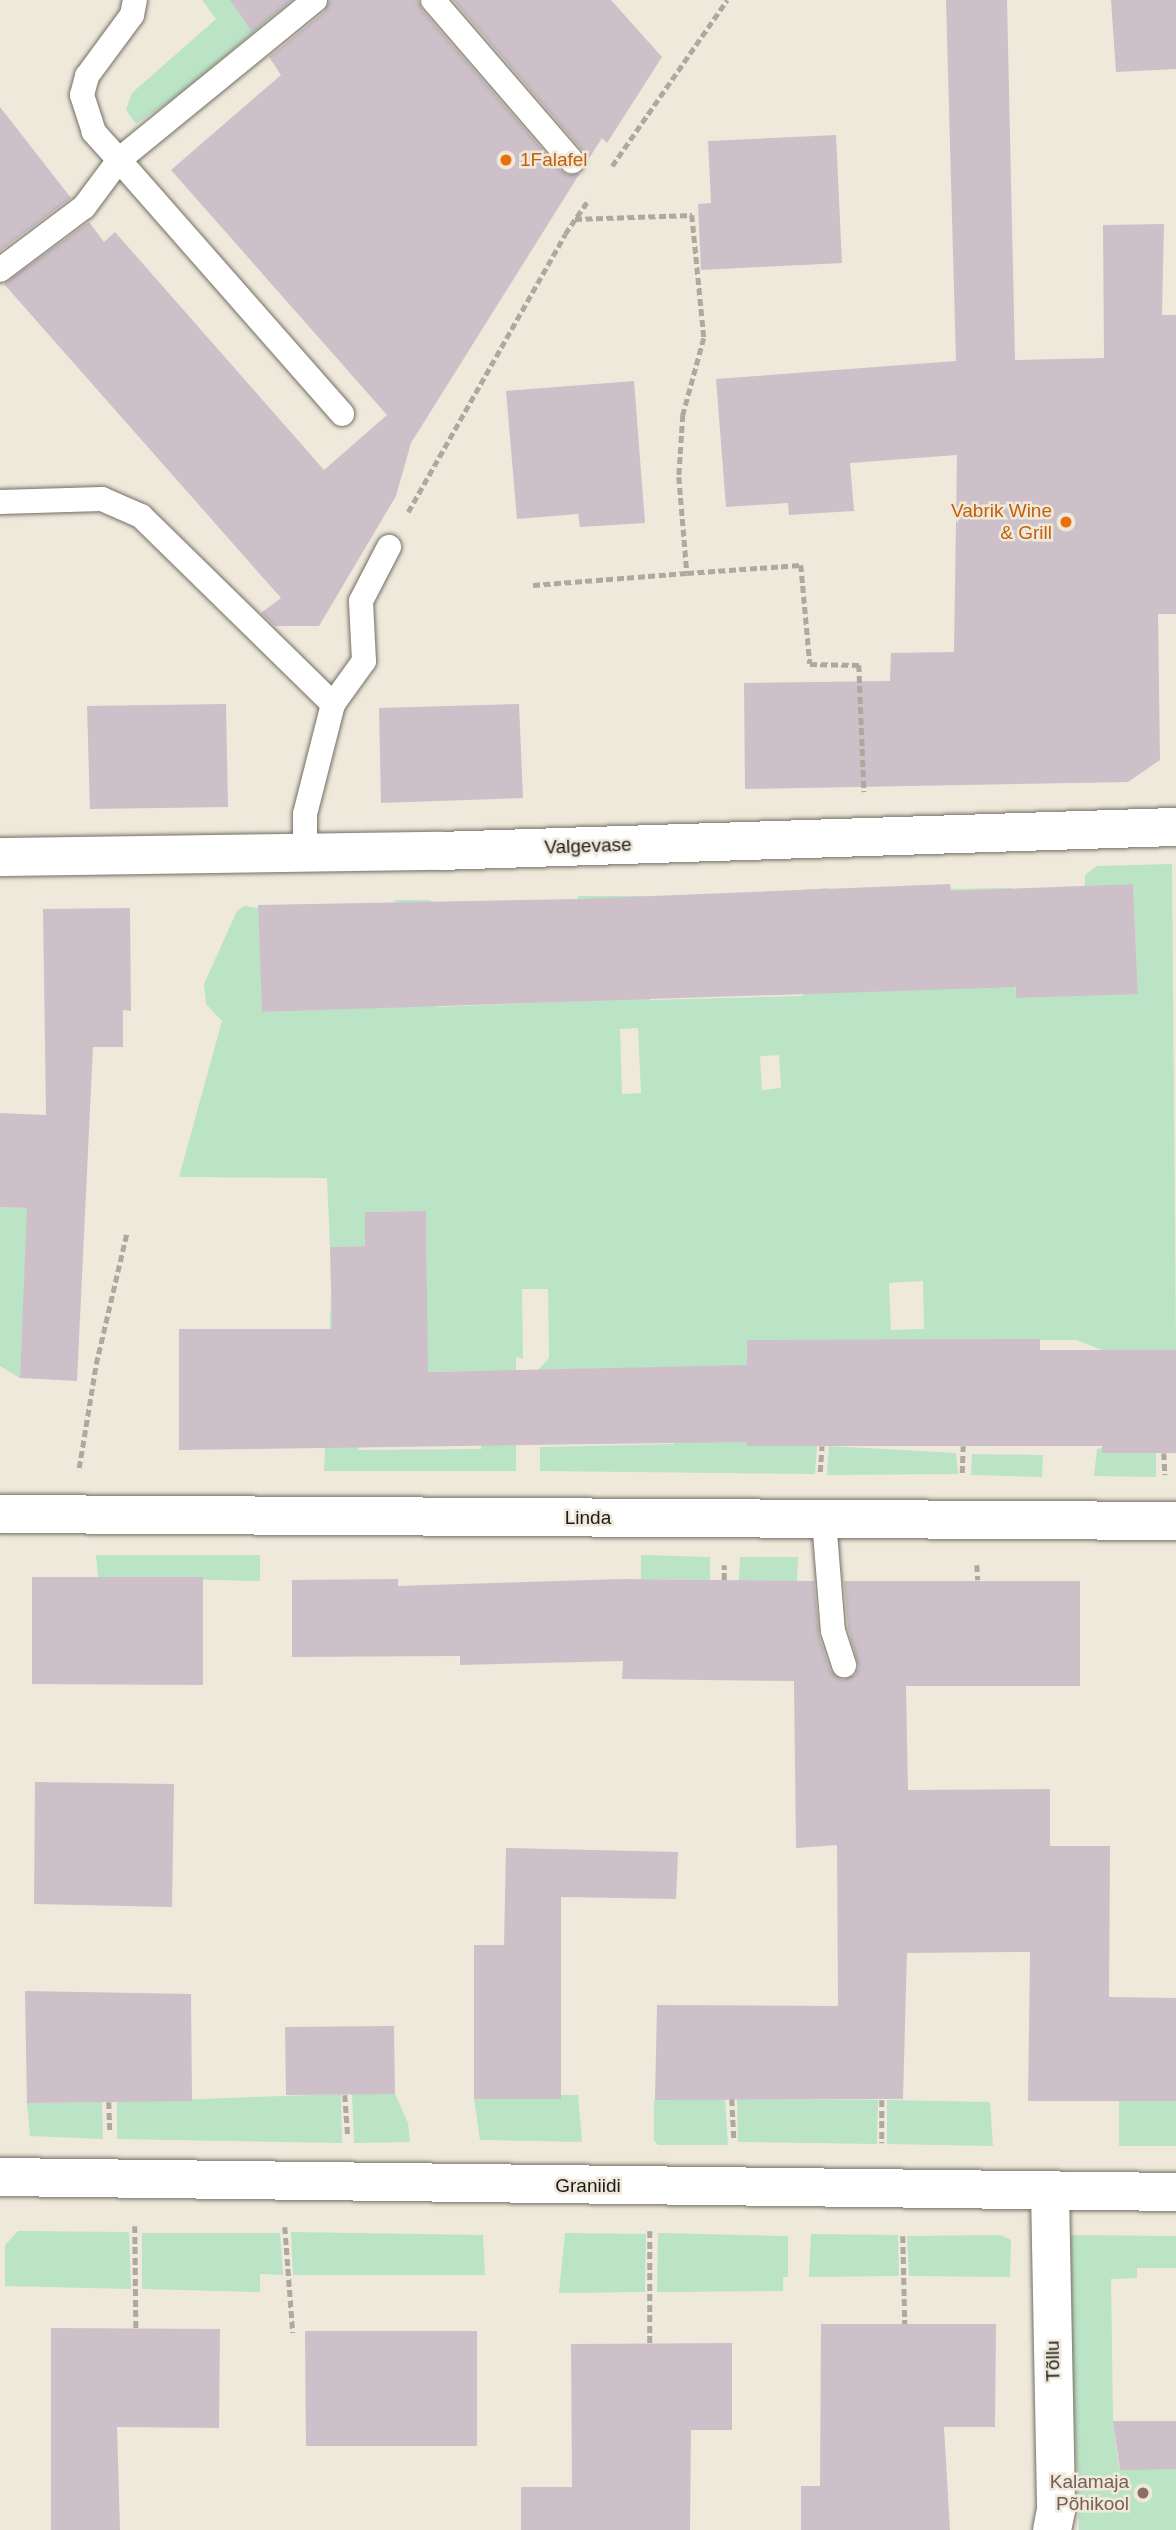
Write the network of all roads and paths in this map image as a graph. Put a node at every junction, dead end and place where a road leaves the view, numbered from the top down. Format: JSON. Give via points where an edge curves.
{"nodes":[{"id":1,"x":135,"y":0,"type":"edge"},
{"id":2,"x":315,"y":0,"type":"edge"},
{"id":3,"x":433,"y":0,"type":"edge"},
{"id":4,"x":727,"y":0,"type":"edge"},
{"id":5,"x":120,"y":160,"type":"junction"},
{"id":6,"x":572,"y":161,"type":"dead end"},
{"id":7,"x":606,"y":176,"type":"dead end"},
{"id":8,"x":590,"y":197,"type":"dead end"},
{"id":9,"x":575,"y":219,"type":"junction"},
{"id":10,"x":0,"y":270,"type":"edge"},
{"id":11,"x":342,"y":414,"type":"dead end"},
{"id":12,"x":0,"y":502,"type":"edge"},
{"id":13,"x":389,"y":547,"type":"joint"},
{"id":14,"x":687,"y":573,"type":"junction"},
{"id":15,"x":533,"y":585,"type":"dead end"},
{"id":16,"x":333,"y":704,"type":"junction"},
{"id":17,"x":864,"y":797,"type":"dead end"},
{"id":18,"x":1176,"y":827,"type":"edge"},
{"id":19,"x":305,"y":853,"type":"junction"},
{"id":20,"x":0,"y":857,"type":"edge"},
{"id":21,"x":127,"y":1232,"type":"dead end"},
{"id":22,"x":822,"y":1446,"type":"dead end"},
{"id":23,"x":963,"y":1446,"type":"dead end"},
{"id":24,"x":1164,"y":1453,"type":"dead end"},
{"id":25,"x":820,"y":1480,"type":"dead end"},
{"id":26,"x":962,"y":1481,"type":"dead end"},
{"id":27,"x":1165,"y":1483,"type":"dead end"},
{"id":28,"x":0,"y":1514,"type":"edge"},
{"id":29,"x":74,"y":1514,"type":"junction"},
{"id":30,"x":824,"y":1520,"type":"junction"},
{"id":31,"x":1176,"y":1521,"type":"edge"},
{"id":32,"x":844,"y":1665,"type":"dead end"},
{"id":33,"x":345,"y":2095,"type":"dead end"},
{"id":34,"x":732,"y":2099,"type":"dead end"},
{"id":35,"x":882,"y":2100,"type":"dead end"},
{"id":36,"x":109,"y":2102,"type":"dead end"},
{"id":37,"x":110,"y":2135,"type":"dead end"},
{"id":38,"x":348,"y":2149,"type":"dead end"},
{"id":39,"x":734,"y":2151,"type":"dead end"},
{"id":40,"x":883,"y":2151,"type":"dead end"},
{"id":41,"x":0,"y":2177,"type":"edge"},
{"id":42,"x":1050,"y":2191,"type":"junction"},
{"id":43,"x":1176,"y":2192,"type":"edge"},
{"id":44,"x":135,"y":2225,"type":"dead end"},
{"id":45,"x":285,"y":2226,"type":"dead end"},
{"id":46,"x":650,"y":2227,"type":"dead end"},
{"id":47,"x":902,"y":2228,"type":"dead end"},
{"id":48,"x":905,"y":2324,"type":"dead end"},
{"id":49,"x":136,"y":2329,"type":"dead end"},
{"id":50,"x":293,"y":2333,"type":"dead end"},
{"id":51,"x":650,"y":2344,"type":"dead end"},
{"id":52,"x":1052,"y":2530,"type":"edge"}],
"edges":[{"from":1,"to":5,"type":"lane","via":[[132,15],[87,76],[82,95],[94,132]]},
{"from":2,"to":5,"type":"lane"},
{"from":3,"to":6,"type":"lane"},
{"from":4,"to":7,"type":"path"},
{"from":5,"to":10,"type":"lane","via":[[84,207]]},
{"from":5,"to":11,"type":"lane"},
{"from":8,"to":9,"type":"path"},
{"from":9,"to":13,"type":"path"},
{"from":9,"to":14,"type":"path","via":[[692,215],[704,338],[683,415],[679,478]]},
{"from":12,"to":16,"type":"lane","via":[[102,499],[141,516]]},
{"from":13,"to":16,"type":"lane","via":[[361,601],[364,661]]},
{"from":14,"to":15,"type":"path"},
{"from":14,"to":17,"type":"path","via":[[802,565],[810,664],[859,665]]},
{"from":16,"to":19,"type":"lane","via":[[305,814]]},
{"from":18,"to":19,"type":"street","name":"Valgevase"},
{"from":19,"to":20,"type":"street","name":"Valgevase"},
{"from":21,"to":29,"type":"path","via":[[96,1364]]},
{"from":22,"to":25,"type":"path"},
{"from":23,"to":26,"type":"path"},
{"from":24,"to":27,"type":"path"},
{"from":28,"to":29,"type":"street","name":"Linda"},
{"from":29,"to":30,"type":"street","name":"Linda"},
{"from":30,"to":31,"type":"street","name":"Linda"},
{"from":30,"to":32,"type":"lane","via":[[833,1631]]},
{"from":33,"to":38,"type":"path"},
{"from":34,"to":39,"type":"path"},
{"from":35,"to":40,"type":"path"},
{"from":36,"to":37,"type":"path"},
{"from":41,"to":42,"type":"street","name":"Graniidi"},
{"from":42,"to":43,"type":"street","name":"Graniidi"},
{"from":42,"to":52,"type":"street","name":"Tõllu","via":[[1056,2510]]},
{"from":44,"to":49,"type":"path"},
{"from":45,"to":50,"type":"path"},
{"from":46,"to":51,"type":"path"},
{"from":47,"to":48,"type":"path"}]}
